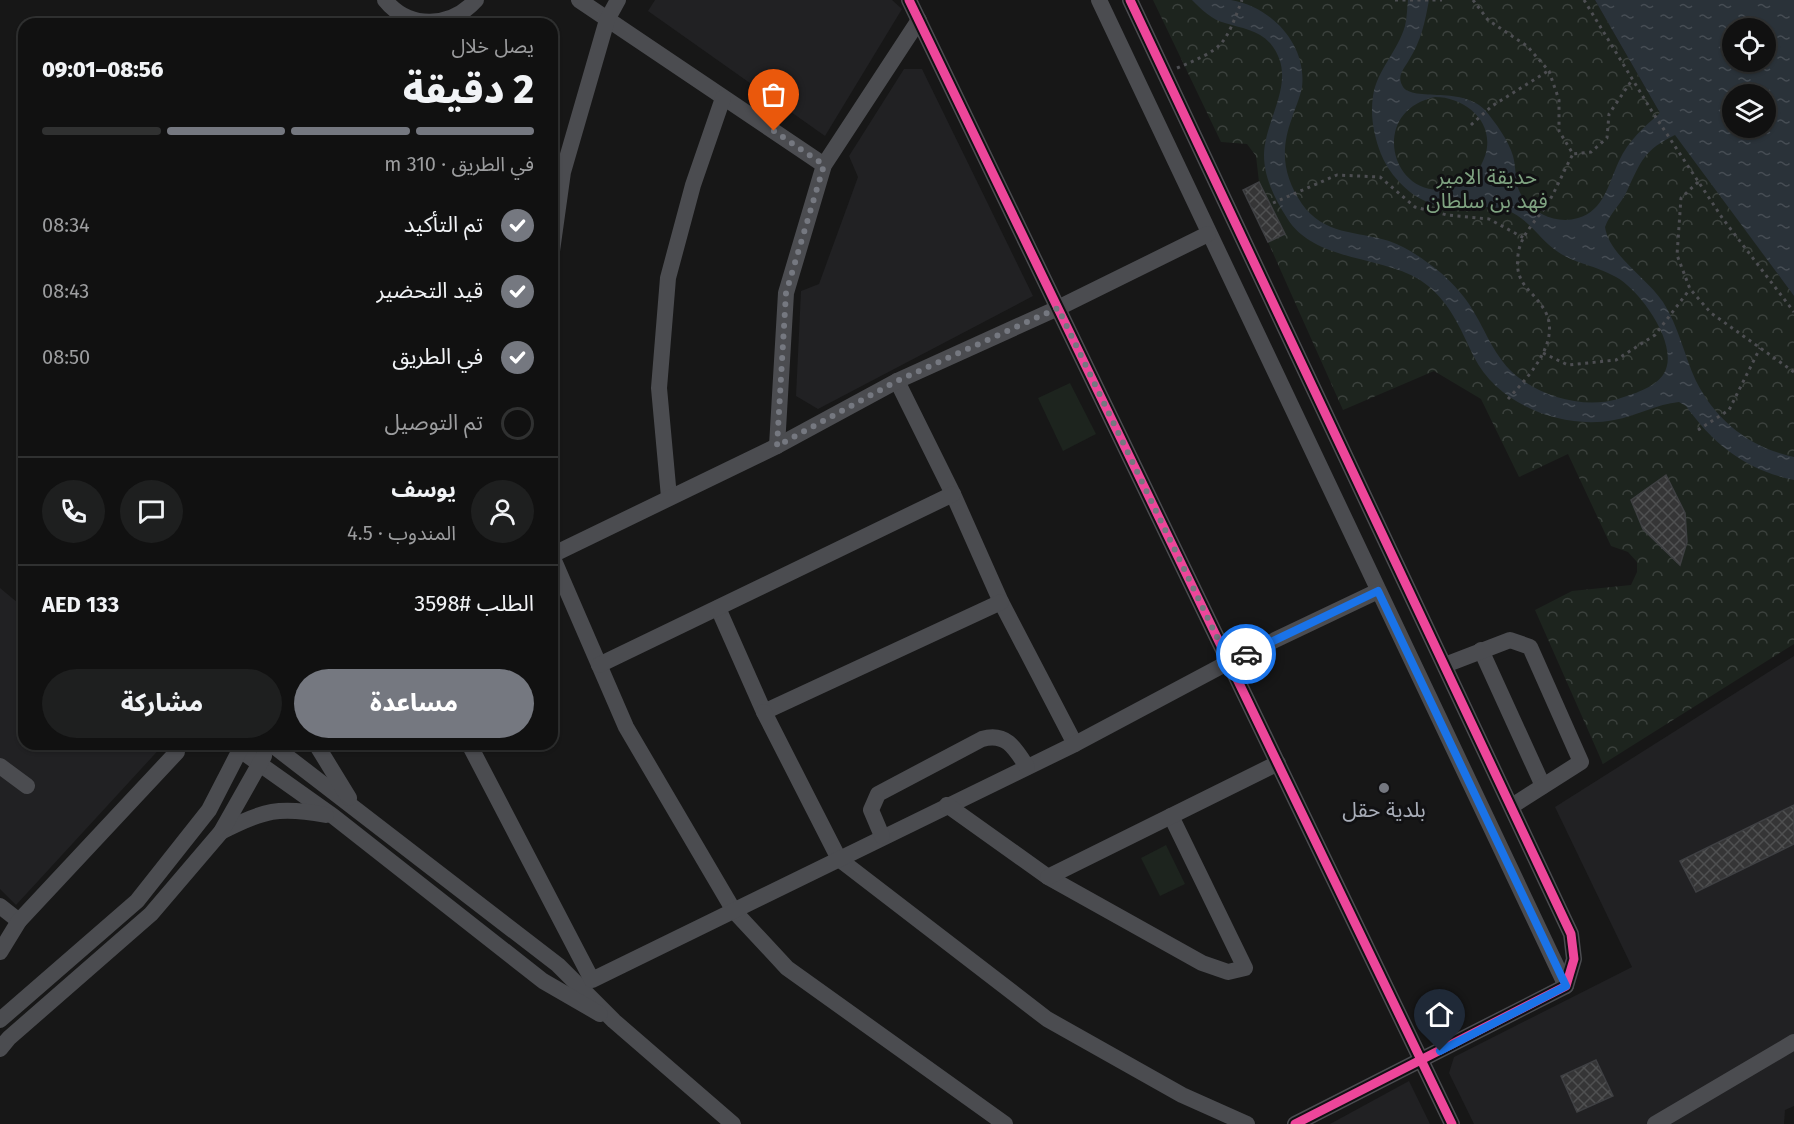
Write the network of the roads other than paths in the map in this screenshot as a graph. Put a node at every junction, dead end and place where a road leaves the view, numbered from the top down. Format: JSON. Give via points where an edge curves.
{"nodes":[{"id":1,"x":385,"y":0,"type":"edge"},
{"id":2,"x":579,"y":0,"type":"edge"},
{"id":3,"x":618,"y":0,"type":"edge"},
{"id":4,"x":909,"y":0,"type":"edge"},
{"id":5,"x":1099,"y":0,"type":"edge"},
{"id":6,"x":1130,"y":0,"type":"edge"},
{"id":7,"x":467,"y":11,"type":"edge"},
{"id":8,"x":405,"y":18,"type":"edge"},
{"id":9,"x":450,"y":18,"type":"edge"},
{"id":10,"x":607,"y":20,"type":"junction"},
{"id":11,"x":919,"y":20,"type":"junction"},
{"id":12,"x":723,"y":98,"type":"junction"},
{"id":13,"x":824,"y":165,"type":"junction"},
{"id":14,"x":558,"y":208,"type":"edge"},
{"id":15,"x":1208,"y":234,"type":"junction"},
{"id":16,"x":1058,"y":308,"type":"junction"},
{"id":17,"x":897,"y":381,"type":"junction"},
{"id":18,"x":777,"y":446,"type":"junction"},
{"id":19,"x":953,"y":494,"type":"junction"},
{"id":20,"x":669,"y":496,"type":"junction"},
{"id":21,"x":558,"y":553,"type":"edge"},
{"id":22,"x":558,"y":570,"type":"edge"},
{"id":23,"x":1378,"y":591,"type":"junction"},
{"id":24,"x":1001,"y":602,"type":"junction"},
{"id":25,"x":718,"y":608,"type":"junction"},
{"id":26,"x":1481,"y":650,"type":"junction"},
{"id":27,"x":1229,"y":662,"type":"junction"},
{"id":28,"x":599,"y":665,"type":"junction"},
{"id":29,"x":1445,"y":665,"type":"junction"},
{"id":30,"x":764,"y":712,"type":"junction"},
{"id":31,"x":1075,"y":744,"type":"junction"},
{"id":32,"x":240,"y":750,"type":"edge"},
{"id":33,"x":245,"y":750,"type":"edge"},
{"id":34,"x":268,"y":750,"type":"edge"},
{"id":35,"x":279,"y":750,"type":"edge"},
{"id":36,"x":320,"y":750,"type":"edge"},
{"id":37,"x":473,"y":750,"type":"edge"},
{"id":38,"x":177,"y":752,"type":"dead end"},
{"id":39,"x":288,"y":757,"type":"junction"},
{"id":40,"x":1278,"y":763,"type":"junction"},
{"id":41,"x":260,"y":764,"type":"junction"},
{"id":42,"x":0,"y":766,"type":"edge"},
{"id":43,"x":1027,"y":766,"type":"junction"},
{"id":44,"x":275,"y":776,"type":"junction"},
{"id":45,"x":1501,"y":785,"type":"junction"},
{"id":46,"x":27,"y":786,"type":"dead end"},
{"id":47,"x":1543,"y":786,"type":"junction"},
{"id":48,"x":1476,"y":797,"type":"junction"},
{"id":49,"x":947,"y":806,"type":"junction"},
{"id":50,"x":1512,"y":806,"type":"junction"},
{"id":51,"x":358,"y":811,"type":"junction"},
{"id":52,"x":333,"y":816,"type":"junction"},
{"id":53,"x":1171,"y":816,"type":"junction"},
{"id":54,"x":221,"y":832,"type":"junction"},
{"id":55,"x":882,"y":836,"type":"junction"},
{"id":56,"x":838,"y":859,"type":"junction"},
{"id":57,"x":1048,"y":877,"type":"junction"},
{"id":58,"x":0,"y":906,"type":"edge"},
{"id":59,"x":734,"y":911,"type":"junction"},
{"id":60,"x":10,"y":926,"type":"edge"},
{"id":61,"x":1573,"y":945,"type":"junction"},
{"id":62,"x":0,"y":952,"type":"edge"},
{"id":63,"x":1551,"y":953,"type":"junction"},
{"id":64,"x":567,"y":973,"type":"junction"},
{"id":65,"x":586,"y":983,"type":"junction"},
{"id":66,"x":1566,"y":986,"type":"junction"},
{"id":67,"x":554,"y":988,"type":"junction"},
{"id":68,"x":0,"y":1020,"type":"edge"},
{"id":69,"x":614,"y":1021,"type":"junction"},
{"id":70,"x":1794,"y":1042,"type":"edge"},
{"id":71,"x":0,"y":1049,"type":"edge"},
{"id":72,"x":1421,"y":1060,"type":"junction"},
{"id":73,"x":733,"y":1124,"type":"edge"},
{"id":74,"x":1005,"y":1124,"type":"edge"},
{"id":75,"x":1247,"y":1124,"type":"edge"},
{"id":76,"x":1295,"y":1124,"type":"edge"},
{"id":77,"x":1452,"y":1124,"type":"edge"},
{"id":78,"x":1655,"y":1124,"type":"edge"}],
"edges":[{"from":1,"to":8,"type":"street"},
{"from":2,"to":10,"type":"street"},
{"from":3,"to":10,"type":"street"},
{"from":4,"to":11,"type":"street"},
{"from":5,"to":15,"type":"street"},
{"from":6,"to":29,"type":"street"},
{"from":7,"to":9,"type":"street"},
{"from":10,"to":12,"type":"street"},
{"from":10,"to":14,"type":"street","via":[[563,172]]},
{"from":11,"to":13,"type":"street"},
{"from":11,"to":16,"type":"street"},
{"from":12,"to":13,"type":"street"},
{"from":12,"to":20,"type":"street","via":[[693,185],[668,278],[659,388]]},
{"from":13,"to":18,"type":"street","via":[[786,293]]},
{"from":15,"to":16,"type":"street"},
{"from":15,"to":23,"type":"street"},
{"from":16,"to":17,"type":"street"},
{"from":16,"to":27,"type":"street"},
{"from":17,"to":18,"type":"street"},
{"from":17,"to":19,"type":"street"},
{"from":18,"to":20,"type":"street"},
{"from":19,"to":24,"type":"street"},
{"from":19,"to":25,"type":"street"},
{"from":20,"to":21,"type":"street"},
{"from":22,"to":28,"type":"street"},
{"from":23,"to":27,"type":"street"},
{"from":23,"to":48,"type":"street"},
{"from":24,"to":30,"type":"street"},
{"from":24,"to":31,"type":"street"},
{"from":25,"to":28,"type":"street"},
{"from":25,"to":30,"type":"street"},
{"from":26,"to":29,"type":"street"},
{"from":26,"to":47,"type":"street"},
{"from":26,"to":47,"type":"street","via":[[1510,640],[1530,647],[1581,762]]},
{"from":27,"to":31,"type":"street"},
{"from":27,"to":40,"type":"street"},
{"from":28,"to":59,"type":"street","via":[[626,727]]},
{"from":29,"to":45,"type":"street"},
{"from":30,"to":56,"type":"street"},
{"from":31,"to":43,"type":"street"},
{"from":32,"to":68,"type":"street","via":[[210,810],[137,901]]},
{"from":33,"to":41,"type":"street"},
{"from":34,"to":41,"type":"street"},
{"from":35,"to":39,"type":"street"},
{"from":36,"to":51,"type":"street"},
{"from":37,"to":65,"type":"street"},
{"from":38,"to":60,"type":"street"},
{"from":39,"to":44,"type":"street"},
{"from":39,"to":51,"type":"street"},
{"from":40,"to":53,"type":"street"},
{"from":40,"to":72,"type":"street"},
{"from":41,"to":44,"type":"street"},
{"from":41,"to":54,"type":"street"},
{"from":42,"to":46,"type":"street"},
{"from":43,"to":49,"type":"street"},
{"from":43,"to":55,"type":"street","via":[[1004,738],[982,740],[878,794],[872,810]]},
{"from":44,"to":52,"type":"street"},
{"from":45,"to":48,"type":"street"},
{"from":45,"to":50,"type":"street"},
{"from":47,"to":50,"type":"street"},
{"from":48,"to":63,"type":"street"},
{"from":49,"to":55,"type":"street"},
{"from":49,"to":57,"type":"street"},
{"from":50,"to":61,"type":"street"},
{"from":51,"to":64,"type":"street"},
{"from":52,"to":54,"type":"street","via":[[295,809],[256,814]]},
{"from":52,"to":67,"type":"street"},
{"from":53,"to":57,"type":"street"},
{"from":53,"to":57,"type":"street","via":[[1245,968],[1228,972],[1202,963]]},
{"from":54,"to":71,"type":"street","via":[[151,914]]},
{"from":55,"to":56,"type":"street"},
{"from":56,"to":59,"type":"street"},
{"from":56,"to":75,"type":"street","via":[[1047,1019],[1182,1095]]},
{"from":58,"to":60,"type":"street"},
{"from":59,"to":65,"type":"street"},
{"from":59,"to":74,"type":"street","via":[[787,968]]},
{"from":60,"to":62,"type":"street"},
{"from":61,"to":63,"type":"street","via":[[1565,956]]},
{"from":61,"to":66,"type":"street","via":[[1574,959]]},
{"from":63,"to":66,"type":"street"},
{"from":64,"to":65,"type":"street"},
{"from":64,"to":67,"type":"street"},
{"from":65,"to":69,"type":"street"},
{"from":66,"to":72,"type":"street"},
{"from":67,"to":69,"type":"street"},
{"from":69,"to":73,"type":"street"},
{"from":70,"to":78,"type":"street"},
{"from":72,"to":76,"type":"street"},
{"from":72,"to":77,"type":"street"}]}
